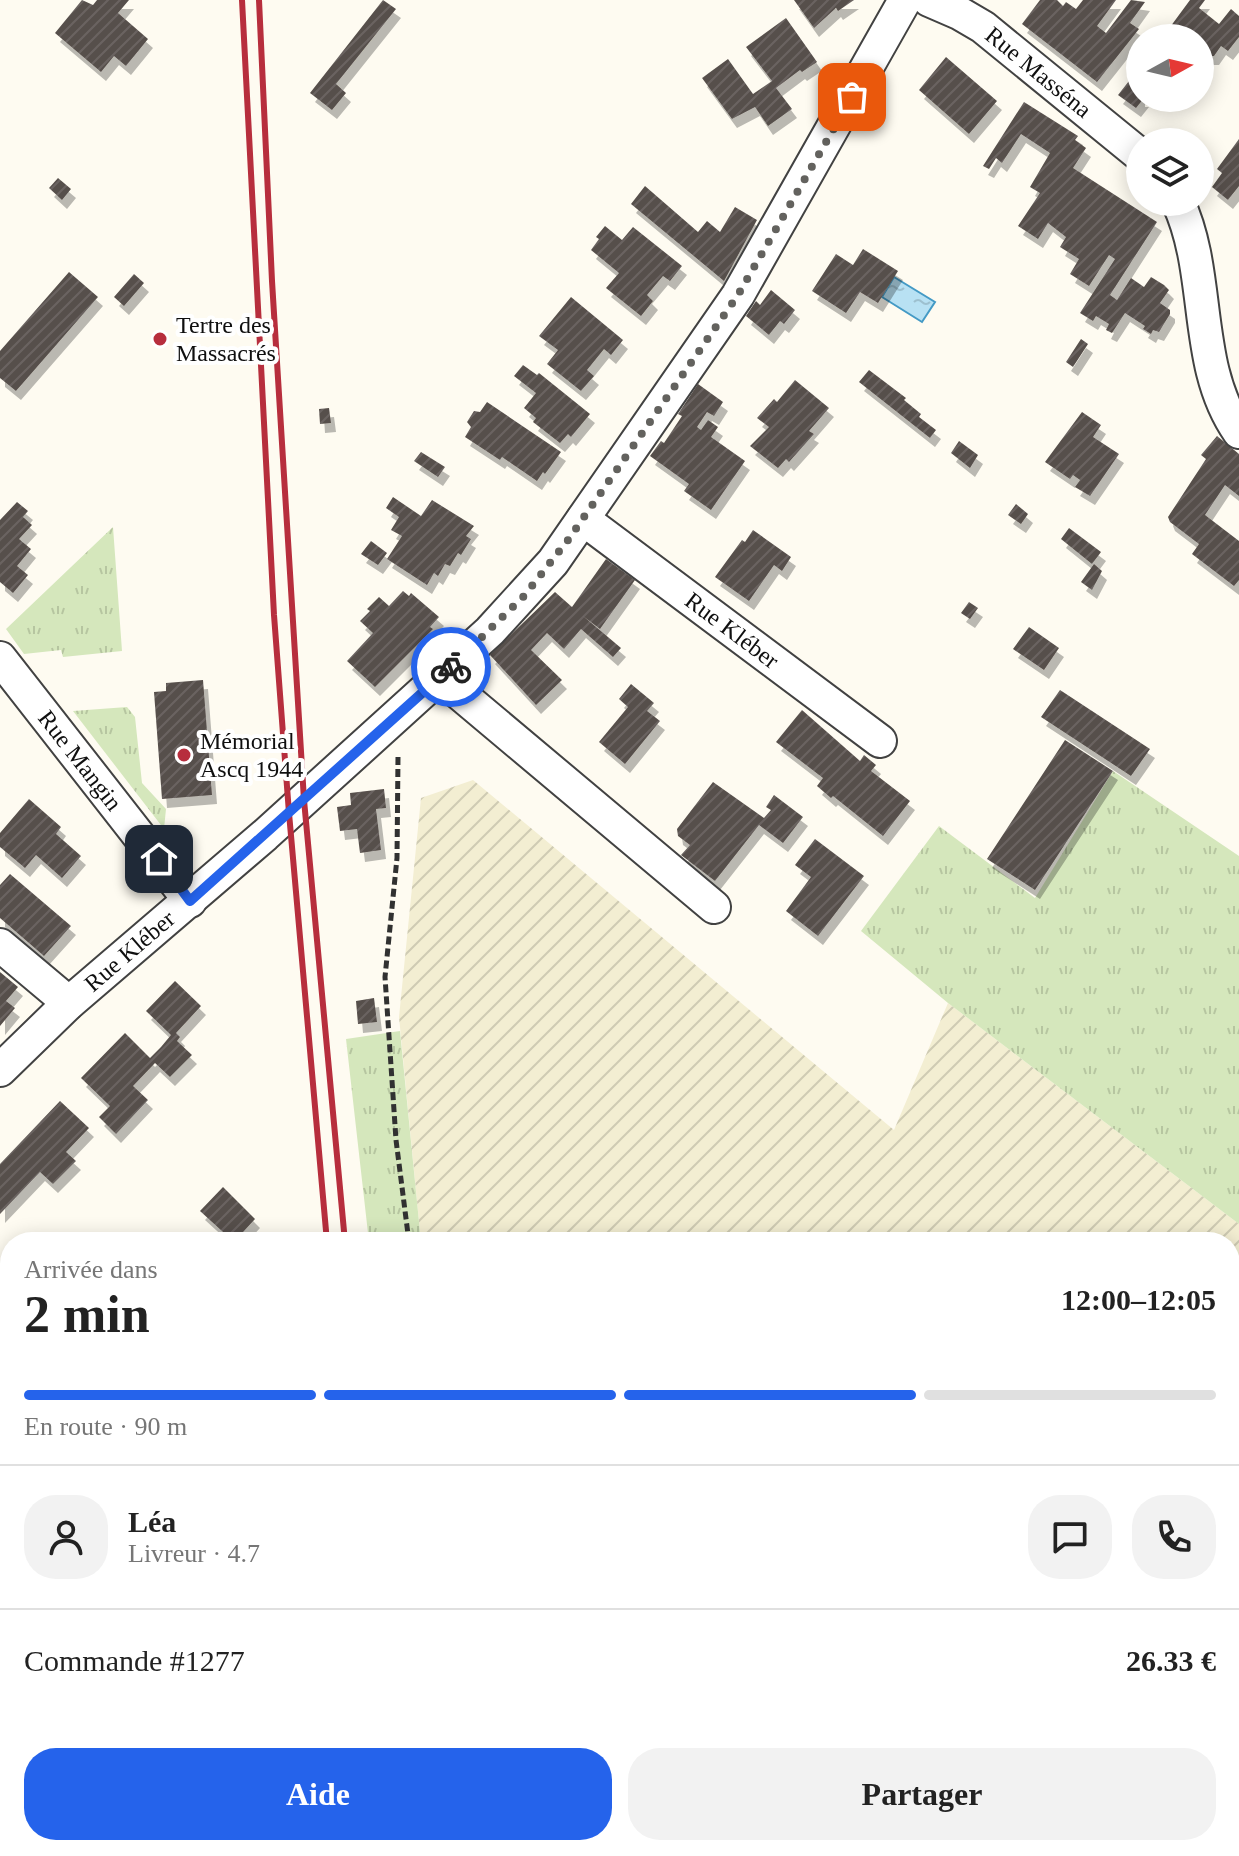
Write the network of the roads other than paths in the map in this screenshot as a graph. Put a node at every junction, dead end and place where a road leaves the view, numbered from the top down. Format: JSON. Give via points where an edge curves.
{"nodes":[{"id":1,"x":905,"y":0,"type":"edge"},
{"id":2,"x":929,"y":0,"type":"edge"},
{"id":3,"x":1126,"y":144,"type":"edge"},
{"id":4,"x":1185,"y":216,"type":"edge"},
{"id":5,"x":1239,"y":432,"type":"edge"},
{"id":6,"x":583,"y":519,"type":"junction"},
{"id":7,"x":0,"y":658,"type":"edge"},
{"id":8,"x":440,"y":677,"type":"junction"},
{"id":9,"x":880,"y":741,"type":"dead end"},
{"id":10,"x":190,"y":901,"type":"junction"},
{"id":11,"x":714,"y":907,"type":"dead end"},
{"id":12,"x":0,"y":945,"type":"edge"},
{"id":13,"x":69,"y":1003,"type":"junction"},
{"id":14,"x":0,"y":1070,"type":"edge"}],
"edges":[{"from":1,"to":6,"type":"street","name":"Rue Kléber","via":[[738,295]]},
{"from":2,"to":3,"type":"street","name":"Rue Masséna","via":[[983,27]]},
{"from":4,"to":5,"type":"street","via":[[1217,388]]},
{"from":6,"to":8,"type":"street","name":"Rue Kléber","via":[[524,596]]},
{"from":6,"to":9,"type":"street","name":"Rue Kléber"},
{"from":7,"to":10,"type":"street","name":"Rue Mangin"},
{"from":8,"to":10,"type":"street","name":"Rue Kléber"},
{"from":8,"to":11,"type":"street"},
{"from":10,"to":13,"type":"street","name":"Rue Kléber"},
{"from":12,"to":13,"type":"street","name":"Rue Kléber"},
{"from":13,"to":14,"type":"street","name":"Rue Kléber"}]}
